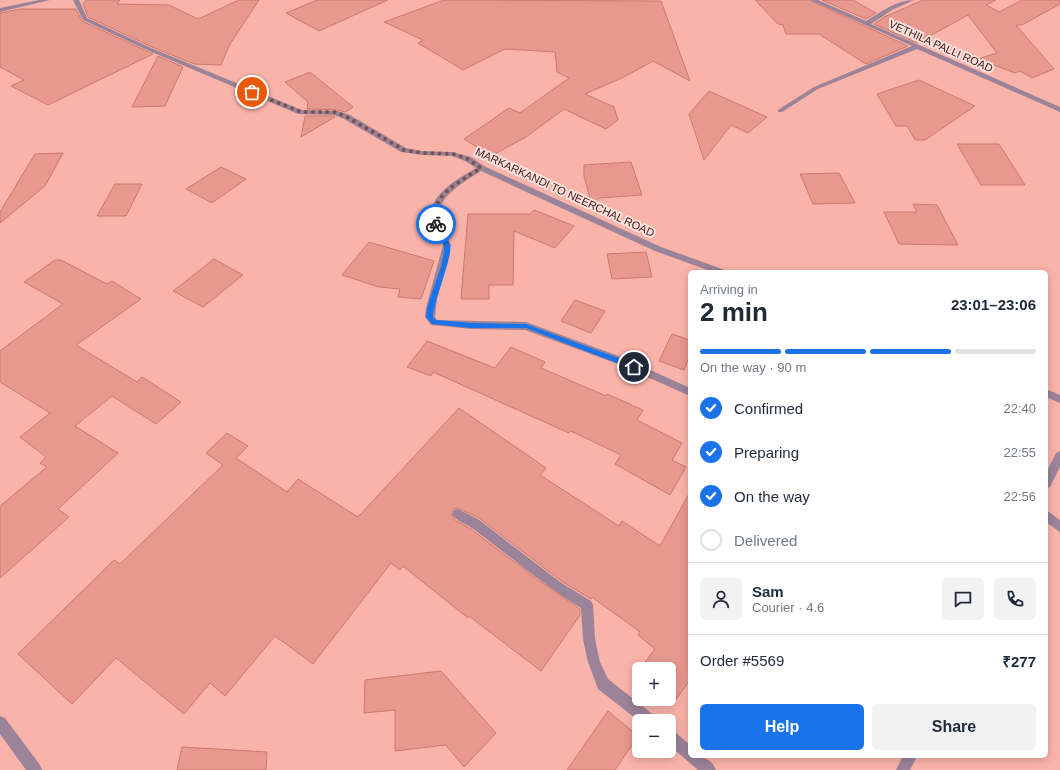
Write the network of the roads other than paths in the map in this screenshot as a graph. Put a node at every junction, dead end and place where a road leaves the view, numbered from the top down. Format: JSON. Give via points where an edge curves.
{"nodes":[{"id":1,"x":47,"y":0,"type":"edge"},
{"id":2,"x":76,"y":0,"type":"edge"},
{"id":3,"x":814,"y":0,"type":"edge"},
{"id":4,"x":910,"y":0,"type":"edge"},
{"id":5,"x":0,"y":10,"type":"edge"},
{"id":6,"x":866,"y":24,"type":"junction"},
{"id":7,"x":917,"y":46,"type":"junction"},
{"id":8,"x":1060,"y":110,"type":"edge"},
{"id":9,"x":780,"y":111,"type":"dead end"},
{"id":10,"x":481,"y":168,"type":"junction"},
{"id":11,"x":716,"y":270,"type":"edge"},
{"id":12,"x":688,"y":391,"type":"edge"},
{"id":13,"x":1048,"y":394,"type":"edge"},
{"id":14,"x":1060,"y":400,"type":"edge"},
{"id":15,"x":1060,"y":456,"type":"edge"},
{"id":16,"x":1048,"y":480,"type":"edge"},
{"id":17,"x":458,"y":514,"type":"dead end"},
{"id":18,"x":1048,"y":517,"type":"edge"},
{"id":19,"x":1060,"y":527,"type":"edge"},
{"id":20,"x":641,"y":714,"type":"edge"},
{"id":21,"x":0,"y":723,"type":"edge"},
{"id":22,"x":676,"y":742,"type":"edge"},
{"id":23,"x":688,"y":752,"type":"edge"},
{"id":24,"x":695,"y":758,"type":"edge"},
{"id":25,"x":909,"y":758,"type":"edge"},
{"id":26,"x":35,"y":770,"type":"edge"},
{"id":27,"x":709,"y":770,"type":"edge"},
{"id":28,"x":903,"y":770,"type":"edge"}],
"edges":[{"from":1,"to":5,"type":"street"},
{"from":2,"to":10,"type":"street","name":"MARKARKANDI TO NEERCHAL ROAD","via":[[85,19],[149,49],[301,112],[335,112],[404,150],[453,154],[468,159]]},
{"from":3,"to":6,"type":"street","name":"VETHILA PALLI ROAD"},
{"from":4,"to":6,"type":"street"},
{"from":6,"to":7,"type":"street","name":"VETHILA PALLI ROAD"},
{"from":7,"to":8,"type":"street","name":"VETHILA PALLI ROAD"},
{"from":7,"to":9,"type":"street","via":[[908,52],[816,88]]},
{"from":10,"to":11,"type":"street","name":"MARKARKANDI TO NEERCHAL ROAD","via":[[658,250]]},
{"from":10,"to":12,"type":"street","via":[[451,188],[442,196],[436,208],[434,220],[447,245],[444,264],[430,308],[430,317],[434,323],[526,326],[620,361]]},
{"from":13,"to":14,"type":"street"},
{"from":15,"to":16,"type":"street"},
{"from":17,"to":20,"type":"street","via":[[474,523],[556,586],[587,605],[589,639],[594,662],[603,684]]},
{"from":18,"to":19,"type":"street"},
{"from":21,"to":26,"type":"street"},
{"from":22,"to":23,"type":"street"},
{"from":24,"to":27,"type":"street"},
{"from":25,"to":28,"type":"street"}]}
